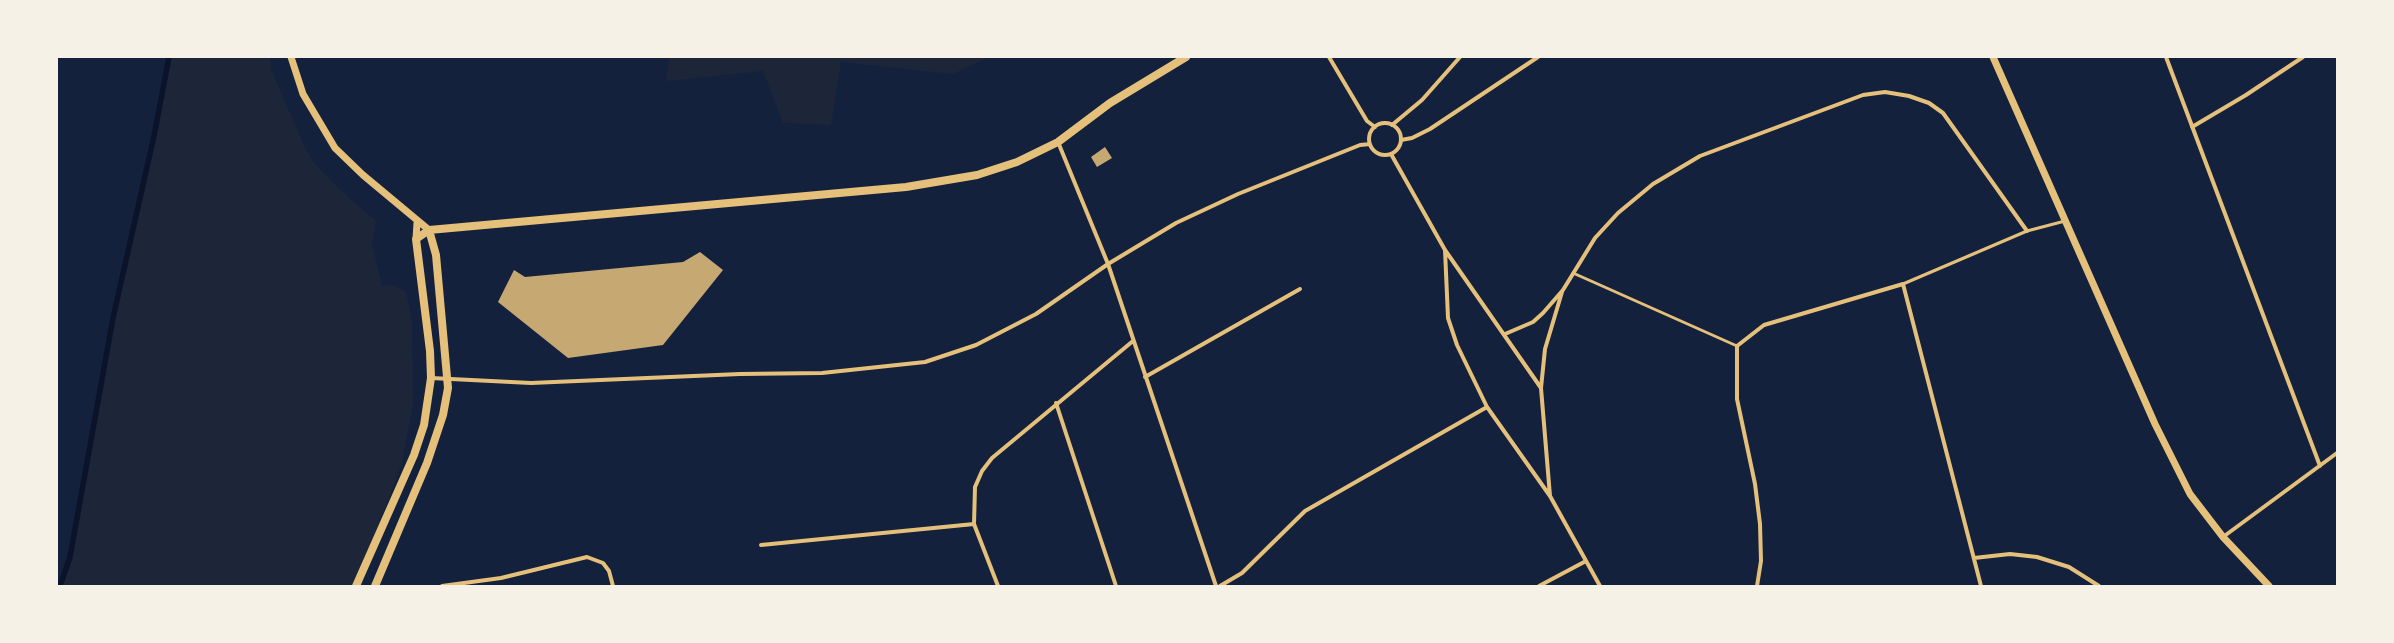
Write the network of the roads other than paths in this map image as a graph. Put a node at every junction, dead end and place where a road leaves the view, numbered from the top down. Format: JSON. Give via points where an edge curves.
{"nodes":[{"id":1,"x":291,"y":57,"type":"edge"},
{"id":2,"x":1186,"y":57,"type":"edge"},
{"id":3,"x":1329,"y":57,"type":"edge"},
{"id":4,"x":1460,"y":57,"type":"edge"},
{"id":5,"x":1538,"y":57,"type":"edge"},
{"id":6,"x":1993,"y":57,"type":"edge"},
{"id":7,"x":2166,"y":57,"type":"edge"},
{"id":8,"x":2303,"y":57,"type":"edge"},
{"id":9,"x":1392,"y":125,"type":"junction"},
{"id":10,"x":1375,"y":127,"type":"junction"},
{"id":11,"x":2192,"y":127,"type":"junction"},
{"id":12,"x":1401,"y":140,"type":"junction"},
{"id":13,"x":1058,"y":142,"type":"junction"},
{"id":14,"x":1370,"y":144,"type":"junction"},
{"id":15,"x":1391,"y":154,"type":"junction"},
{"id":16,"x":2066,"y":221,"type":"junction"},
{"id":17,"x":417,"y":223,"type":"junction"},
{"id":18,"x":429,"y":230,"type":"junction"},
{"id":19,"x":2026,"y":231,"type":"junction"},
{"id":20,"x":416,"y":239,"type":"junction"},
{"id":21,"x":1445,"y":250,"type":"junction"},
{"id":22,"x":1108,"y":264,"type":"junction"},
{"id":23,"x":1573,"y":273,"type":"junction"},
{"id":24,"x":1903,"y":284,"type":"junction"},
{"id":25,"x":1300,"y":289,"type":"dead end"},
{"id":26,"x":1563,"y":290,"type":"junction"},
{"id":27,"x":1505,"y":334,"type":"junction"},
{"id":28,"x":1134,"y":341,"type":"junction"},
{"id":29,"x":1737,"y":346,"type":"junction"},
{"id":30,"x":1145,"y":377,"type":"junction"},
{"id":31,"x":431,"y":378,"type":"junction"},
{"id":32,"x":449,"y":378,"type":"junction"},
{"id":33,"x":1541,"y":388,"type":"junction"},
{"id":34,"x":1056,"y":403,"type":"junction"},
{"id":35,"x":1487,"y":407,"type":"junction"},
{"id":36,"x":2337,"y":454,"type":"edge"},
{"id":37,"x":2320,"y":466,"type":"junction"},
{"id":38,"x":1550,"y":496,"type":"junction"},
{"id":39,"x":974,"y":524,"type":"junction"},
{"id":40,"x":2223,"y":537,"type":"junction"},
{"id":41,"x":761,"y":546,"type":"dead end"},
{"id":42,"x":1974,"y":558,"type":"junction"},
{"id":43,"x":1586,"y":561,"type":"junction"},
{"id":44,"x":356,"y":586,"type":"edge"},
{"id":45,"x":375,"y":586,"type":"edge"},
{"id":46,"x":442,"y":586,"type":"edge"},
{"id":47,"x":613,"y":586,"type":"edge"},
{"id":48,"x":998,"y":586,"type":"edge"},
{"id":49,"x":1116,"y":586,"type":"edge"},
{"id":50,"x":1216,"y":586,"type":"edge"},
{"id":51,"x":1220,"y":586,"type":"edge"},
{"id":52,"x":1539,"y":586,"type":"edge"},
{"id":53,"x":1600,"y":586,"type":"edge"},
{"id":54,"x":1757,"y":586,"type":"edge"},
{"id":55,"x":1981,"y":586,"type":"edge"},
{"id":56,"x":2099,"y":586,"type":"edge"},
{"id":57,"x":2269,"y":586,"type":"edge"}],
"edges":[{"from":1,"to":17,"type":"street","via":[[303,94],[335,148],[362,176]]},
{"from":2,"to":13,"type":"main road","via":[[1110,103]]},
{"from":3,"to":10,"type":"street","via":[[1367,121]]},
{"from":4,"to":9,"type":"street","via":[[1422,100]]},
{"from":5,"to":12,"type":"street","via":[[1430,129],[1412,138]]},
{"from":6,"to":16,"type":"street"},
{"from":7,"to":11,"type":"street"},
{"from":8,"to":11,"type":"street"},
{"from":9,"to":10,"type":"street","via":[[1383,123]]},
{"from":9,"to":12,"type":"street","via":[[1399,131]]},
{"from":10,"to":14,"type":"street","via":[[1370,135]]},
{"from":11,"to":37,"type":"street"},
{"from":12,"to":15,"type":"street"},
{"from":13,"to":18,"type":"main road","via":[[1017,162],[977,175],[906,187]]},
{"from":13,"to":22,"type":"street"},
{"from":14,"to":15,"type":"street","via":[[1376,152]]},
{"from":14,"to":22,"type":"street","via":[[1360,145],[1238,194],[1176,223]]},
{"from":15,"to":21,"type":"street"},
{"from":16,"to":19,"type":"lane"},
{"from":16,"to":40,"type":"street","via":[[2154,424],[2190,494]]},
{"from":17,"to":18,"type":"street"},
{"from":17,"to":20,"type":"street"},
{"from":18,"to":20,"type":"main road"},
{"from":18,"to":32,"type":"main road","via":[[436,255]]},
{"from":19,"to":23,"type":"street","via":[[1943,113],[1929,103],[1885,92],[1863,95],[1700,156],[1653,184],[1618,213],[1596,238]]},
{"from":19,"to":24,"type":"lane"},
{"from":20,"to":31,"type":"main road"},
{"from":21,"to":27,"type":"street"},
{"from":21,"to":35,"type":"street","via":[[1448,318],[1457,345]]},
{"from":22,"to":28,"type":"street"},
{"from":22,"to":32,"type":"street","via":[[1036,314],[976,345],[925,362],[822,373],[530,383]]},
{"from":23,"to":26,"type":"street"},
{"from":23,"to":29,"type":"lane"},
{"from":24,"to":29,"type":"street","via":[[1764,325]]},
{"from":24,"to":42,"type":"street"},
{"from":25,"to":30,"type":"street"},
{"from":26,"to":27,"type":"street","via":[[1534,322]]},
{"from":26,"to":33,"type":"street","via":[[1545,349]]},
{"from":27,"to":33,"type":"street"},
{"from":28,"to":30,"type":"street"},
{"from":28,"to":34,"type":"street"},
{"from":29,"to":54,"type":"street","via":[[1737,399],[1755,484],[1760,524],[1761,561]]},
{"from":30,"to":50,"type":"street"},
{"from":31,"to":32,"type":"street"},
{"from":31,"to":44,"type":"main road","via":[[424,425],[414,455]]},
{"from":32,"to":45,"type":"main road","via":[[443,415],[427,463]]},
{"from":33,"to":38,"type":"street"},
{"from":34,"to":39,"type":"street","via":[[992,458],[982,471],[976,487]]},
{"from":34,"to":49,"type":"street"},
{"from":35,"to":38,"type":"street"},
{"from":35,"to":51,"type":"street","via":[[1305,511],[1242,573]]},
{"from":36,"to":37,"type":"street"},
{"from":37,"to":40,"type":"street"},
{"from":38,"to":43,"type":"street"},
{"from":39,"to":41,"type":"street"},
{"from":39,"to":48,"type":"street"},
{"from":40,"to":57,"type":"street"},
{"from":42,"to":55,"type":"street"},
{"from":42,"to":56,"type":"street","via":[[2010,554],[2037,557],[2069,567]]},
{"from":43,"to":52,"type":"street"},
{"from":43,"to":53,"type":"street"},
{"from":46,"to":47,"type":"street","via":[[501,578],[587,557],[603,563],[610,571]]}]}
